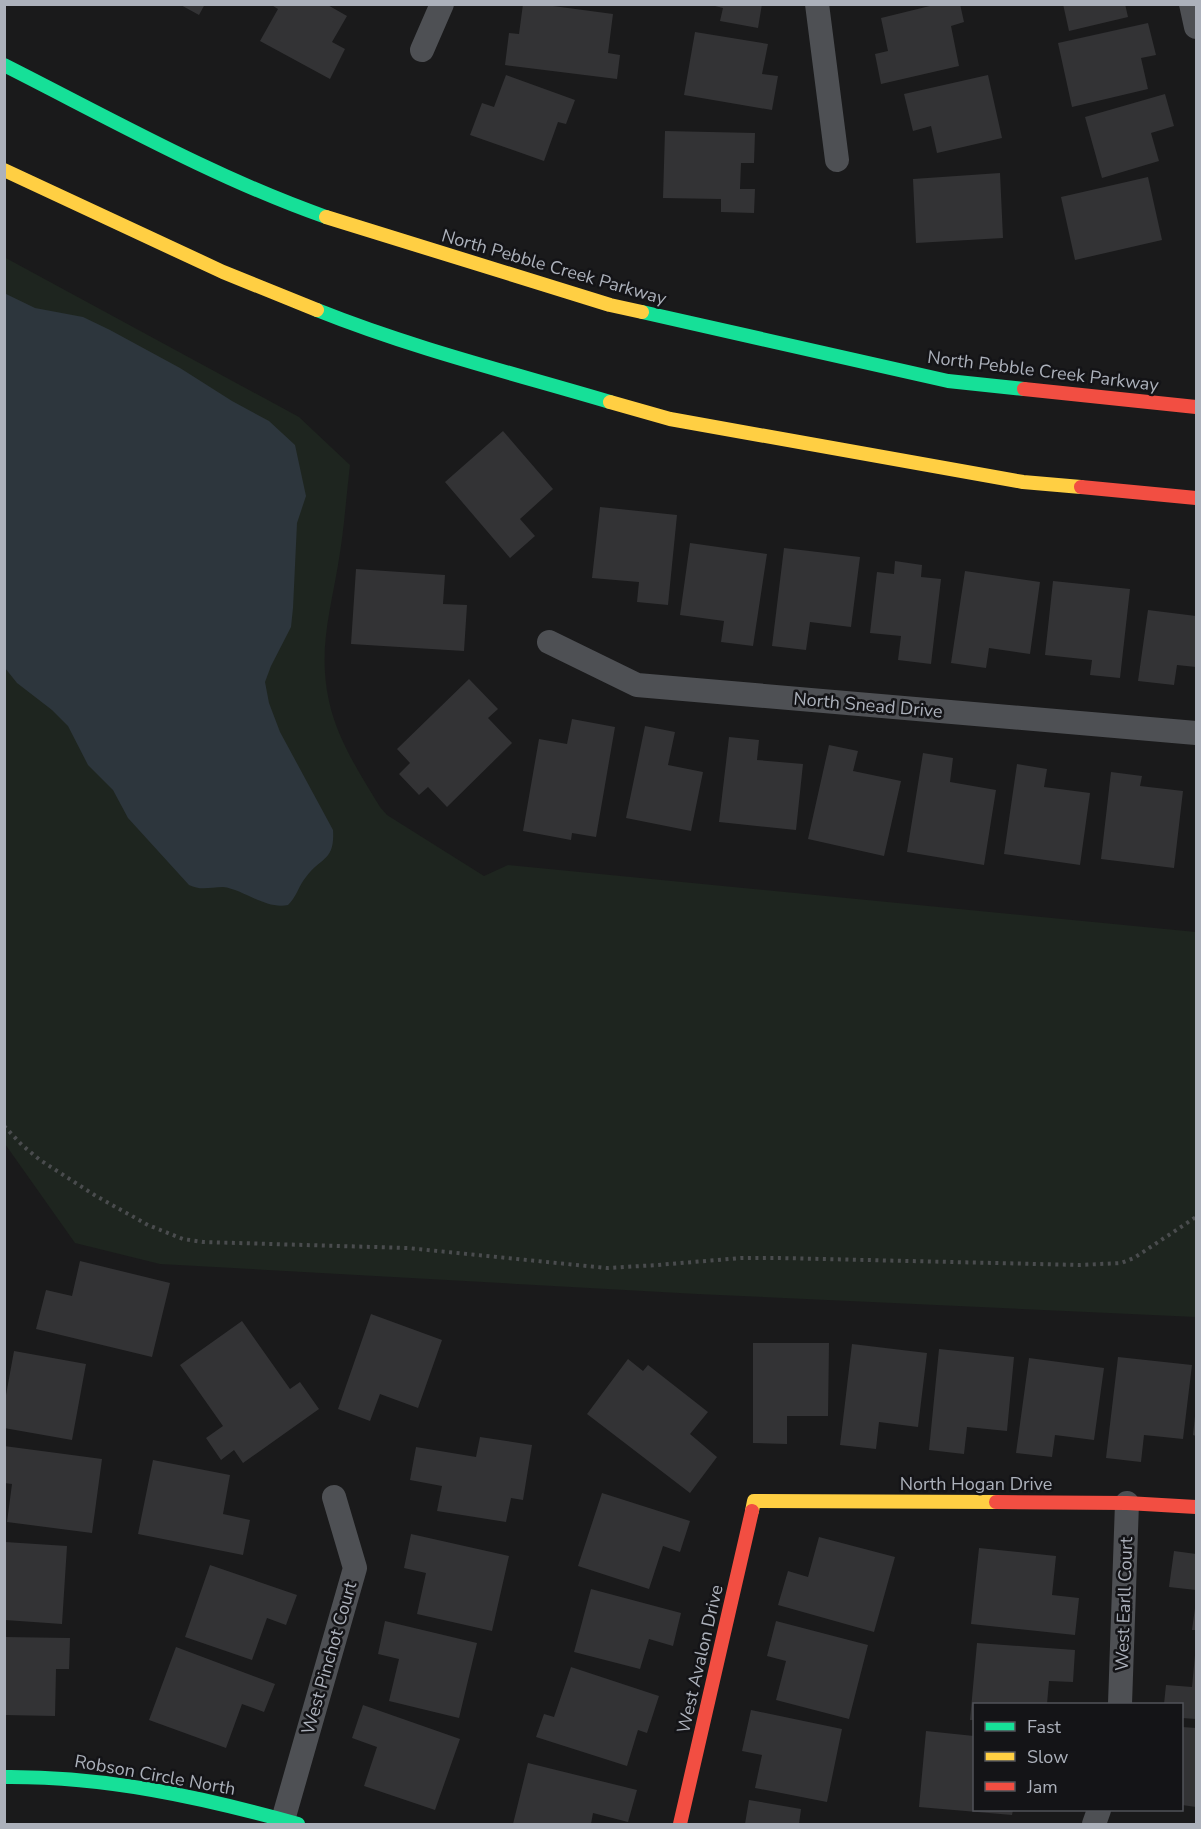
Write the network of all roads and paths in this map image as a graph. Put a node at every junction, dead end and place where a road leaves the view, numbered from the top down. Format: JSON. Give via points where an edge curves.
{"nodes":[{"id":1,"x":442,"y":4,"type":"edge"},
{"id":2,"x":817,"y":4,"type":"edge"},
{"id":3,"x":1191,"y":4,"type":"edge"},
{"id":4,"x":1197,"y":27,"type":"edge"},
{"id":5,"x":422,"y":50,"type":"dead end"},
{"id":6,"x":4,"y":65,"type":"edge"},
{"id":7,"x":837,"y":160,"type":"dead end"},
{"id":8,"x":4,"y":170,"type":"edge"},
{"id":9,"x":1197,"y":407,"type":"edge"},
{"id":10,"x":1197,"y":498,"type":"edge"},
{"id":11,"x":549,"y":642,"type":"dead end"},
{"id":12,"x":1197,"y":734,"type":"edge"},
{"id":13,"x":4,"y":1126,"type":"edge"},
{"id":14,"x":1197,"y":1217,"type":"edge"},
{"id":15,"x":334,"y":1497,"type":"dead end"},
{"id":16,"x":754,"y":1501,"type":"joint"},
{"id":17,"x":1127,"y":1503,"type":"junction"},
{"id":18,"x":1197,"y":1507,"type":"edge"},
{"id":19,"x":1120,"y":1703,"type":"edge"},
{"id":20,"x":4,"y":1777,"type":"edge"},
{"id":21,"x":290,"y":1822,"type":"edge"},
{"id":22,"x":680,"y":1824,"type":"edge"}],
"edges":[{"from":1,"to":5,"type":"street"},
{"from":2,"to":7,"type":"street"},
{"from":3,"to":4,"type":"street"},
{"from":6,"to":9,"type":"main road","name":"North Pebble Creek Parkway","via":[[168,148],[323,216],[610,305],[948,381]]},
{"from":8,"to":10,"type":"main road","via":[[222,272],[352,324],[670,419],[1023,482]]},
{"from":11,"to":12,"type":"street","name":"North Snead Drive","via":[[637,685]]},
{"from":13,"to":14,"type":"path","via":[[40,1160],[96,1196],[148,1225],[183,1239],[203,1242],[408,1248],[607,1268],[741,1258],[1080,1265],[1121,1263],[1134,1258]]},
{"from":15,"to":21,"type":"street","name":"West Pinchot Court","via":[[355,1568]]},
{"from":16,"to":17,"type":"main road","name":"North Hogan Drive"},
{"from":16,"to":22,"type":"main road","name":"West Avalon Drive"},
{"from":17,"to":18,"type":"main road","name":"North Hogan Drive"},
{"from":17,"to":19,"type":"street","name":"West Earll Court"},
{"from":20,"to":21,"type":"main road","name":"Robson Circle North","via":[[88,1780],[145,1788],[213,1800]]}]}
